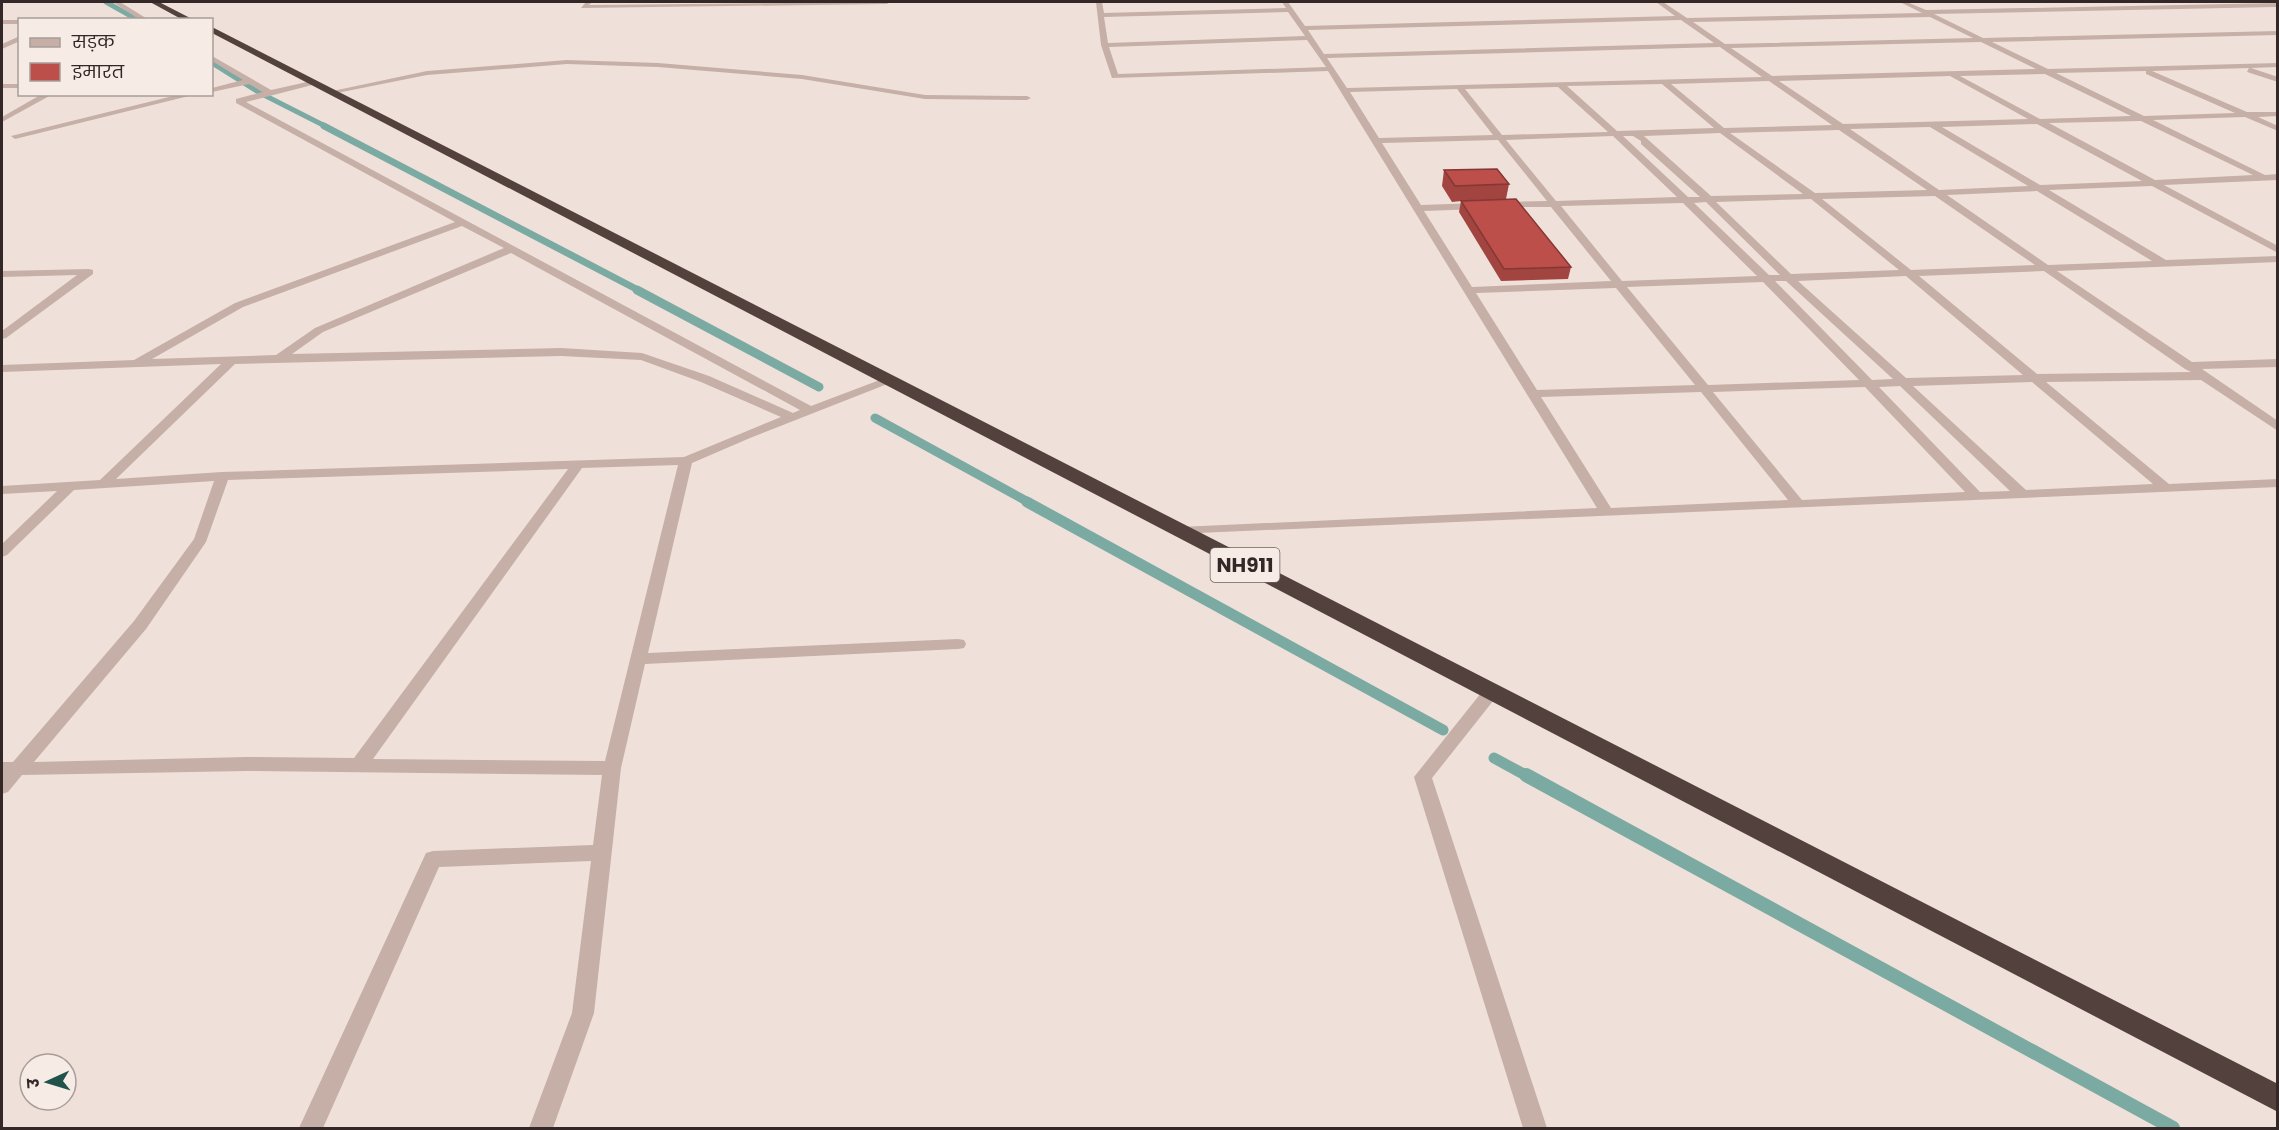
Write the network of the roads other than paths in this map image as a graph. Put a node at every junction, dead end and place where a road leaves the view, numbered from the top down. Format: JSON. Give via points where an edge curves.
{"nodes":[{"id":1,"x":116,"y":2,"type":"edge"},
{"id":2,"x":154,"y":2,"type":"edge"},
{"id":3,"x":589,"y":2,"type":"edge"},
{"id":4,"x":826,"y":2,"type":"edge"},
{"id":5,"x":887,"y":2,"type":"edge"},
{"id":6,"x":1099,"y":2,"type":"edge"},
{"id":7,"x":1659,"y":2,"type":"edge"},
{"id":8,"x":1903,"y":2,"type":"edge"},
{"id":9,"x":2267,"y":2,"type":"edge"},
{"id":10,"x":2277,"y":5,"type":"edge"},
{"id":11,"x":1288,"y":6,"type":"edge"},
{"id":12,"x":597,"y":7,"type":"junction"},
{"id":13,"x":1928,"y":13,"type":"junction"},
{"id":14,"x":1101,"y":15,"type":"junction"},
{"id":15,"x":586,"y":16,"type":"dead end"},
{"id":16,"x":143,"y":18,"type":"edge"},
{"id":17,"x":186,"y":18,"type":"edge"},
{"id":18,"x":1684,"y":19,"type":"junction"},
{"id":19,"x":2,"y":22,"type":"edge"},
{"id":20,"x":18,"y":22,"type":"edge"},
{"id":21,"x":1302,"y":28,"type":"junction"},
{"id":22,"x":213,"y":31,"type":"edge"},
{"id":23,"x":2277,"y":33,"type":"edge"},
{"id":24,"x":1310,"y":38,"type":"junction"},
{"id":25,"x":18,"y":39,"type":"edge"},
{"id":26,"x":1984,"y":40,"type":"junction"},
{"id":27,"x":1105,"y":45,"type":"junction"},
{"id":28,"x":1722,"y":46,"type":"junction"},
{"id":29,"x":2,"y":47,"type":"edge"},
{"id":30,"x":1322,"y":56,"type":"junction"},
{"id":31,"x":213,"y":59,"type":"edge"},
{"id":32,"x":2277,"y":65,"type":"edge"},
{"id":33,"x":2241,"y":66,"type":"junction"},
{"id":34,"x":1331,"y":69,"type":"junction"},
{"id":35,"x":2144,"y":70,"type":"junction"},
{"id":36,"x":2048,"y":71,"type":"junction"},
{"id":37,"x":1950,"y":74,"type":"junction"},
{"id":38,"x":1769,"y":78,"type":"junction"},
{"id":39,"x":2277,"y":80,"type":"edge"},
{"id":40,"x":250,"y":81,"type":"junction"},
{"id":41,"x":1663,"y":81,"type":"junction"},
{"id":42,"x":313,"y":82,"type":"junction"},
{"id":43,"x":1560,"y":84,"type":"junction"},
{"id":44,"x":2,"y":86,"type":"edge"},
{"id":45,"x":18,"y":86,"type":"edge"},
{"id":46,"x":1459,"y":87,"type":"junction"},
{"id":47,"x":213,"y":90,"type":"edge"},
{"id":48,"x":1345,"y":90,"type":"junction"},
{"id":49,"x":332,"y":92,"type":"junction"},
{"id":50,"x":270,"y":93,"type":"junction"},
{"id":51,"x":45,"y":96,"type":"edge"},
{"id":52,"x":185,"y":96,"type":"edge"},
{"id":53,"x":1027,"y":98,"type":"dead end"},
{"id":54,"x":2277,"y":114,"type":"edge"},
{"id":55,"x":2247,"y":115,"type":"junction"},
{"id":56,"x":2143,"y":118,"type":"junction"},
{"id":57,"x":2,"y":120,"type":"edge"},
{"id":58,"x":2041,"y":121,"type":"junction"},
{"id":59,"x":1933,"y":125,"type":"junction"},
{"id":60,"x":1840,"y":127,"type":"junction"},
{"id":61,"x":2277,"y":129,"type":"edge"},
{"id":62,"x":1722,"y":131,"type":"junction"},
{"id":63,"x":1634,"y":133,"type":"junction"},
{"id":64,"x":1617,"y":134,"type":"junction"},
{"id":65,"x":15,"y":136,"type":"dead end"},
{"id":66,"x":1500,"y":137,"type":"junction"},
{"id":67,"x":1376,"y":141,"type":"junction"},
{"id":68,"x":2263,"y":177,"type":"junction"},
{"id":69,"x":2277,"y":177,"type":"edge"},
{"id":70,"x":2155,"y":182,"type":"junction"},
{"id":71,"x":2277,"y":184,"type":"edge"},
{"id":72,"x":2039,"y":187,"type":"junction"},
{"id":73,"x":1935,"y":193,"type":"junction"},
{"id":74,"x":1814,"y":196,"type":"junction"},
{"id":75,"x":1686,"y":200,"type":"junction"},
{"id":76,"x":1708,"y":200,"type":"junction"},
{"id":77,"x":1556,"y":204,"type":"junction"},
{"id":78,"x":1418,"y":208,"type":"junction"},
{"id":79,"x":463,"y":222,"type":"junction"},
{"id":80,"x":511,"y":249,"type":"junction"},
{"id":81,"x":2277,"y":250,"type":"edge"},
{"id":82,"x":2277,"y":259,"type":"edge"},
{"id":83,"x":2165,"y":264,"type":"junction"},
{"id":84,"x":2046,"y":269,"type":"junction"},
{"id":85,"x":2,"y":274,"type":"edge"},
{"id":86,"x":1910,"y":274,"type":"junction"},
{"id":87,"x":1789,"y":278,"type":"junction"},
{"id":88,"x":1766,"y":279,"type":"junction"},
{"id":89,"x":1618,"y":284,"type":"junction"},
{"id":90,"x":1468,"y":290,"type":"junction"},
{"id":91,"x":2,"y":336,"type":"edge"},
{"id":92,"x":278,"y":359,"type":"junction"},
{"id":93,"x":231,"y":361,"type":"junction"},
{"id":94,"x":2277,"y":363,"type":"edge"},
{"id":95,"x":134,"y":365,"type":"junction"},
{"id":96,"x":2189,"y":366,"type":"junction"},
{"id":97,"x":2,"y":368,"type":"edge"},
{"id":98,"x":2203,"y":376,"type":"junction"},
{"id":99,"x":2036,"y":378,"type":"junction"},
{"id":100,"x":890,"y":381,"type":"junction"},
{"id":101,"x":1903,"y":383,"type":"junction"},
{"id":102,"x":1870,"y":384,"type":"junction"},
{"id":103,"x":1707,"y":390,"type":"junction"},
{"id":104,"x":1533,"y":394,"type":"junction"},
{"id":105,"x":810,"y":411,"type":"junction"},
{"id":106,"x":792,"y":417,"type":"junction"},
{"id":107,"x":2277,"y":427,"type":"edge"},
{"id":108,"x":686,"y":461,"type":"junction"},
{"id":109,"x":578,"y":464,"type":"junction"},
{"id":110,"x":222,"y":476,"type":"junction"},
{"id":111,"x":104,"y":483,"type":"junction"},
{"id":112,"x":2277,"y":483,"type":"edge"},
{"id":113,"x":71,"y":485,"type":"junction"},
{"id":114,"x":2166,"y":488,"type":"junction"},
{"id":115,"x":2,"y":490,"type":"edge"},
{"id":116,"x":2022,"y":494,"type":"junction"},
{"id":117,"x":1976,"y":496,"type":"junction"},
{"id":118,"x":1798,"y":504,"type":"junction"},
{"id":119,"x":1606,"y":512,"type":"junction"},
{"id":120,"x":1180,"y":531,"type":"junction"},
{"id":121,"x":2,"y":552,"type":"edge"},
{"id":122,"x":958,"y":644,"type":"dead end"},
{"id":123,"x":638,"y":659,"type":"junction"},
{"id":124,"x":1491,"y":692,"type":"junction"},
{"id":125,"x":359,"y":765,"type":"junction"},
{"id":126,"x":612,"y":768,"type":"junction"},
{"id":127,"x":10,"y":769,"type":"edge"},
{"id":128,"x":2,"y":787,"type":"edge"},
{"id":129,"x":602,"y":853,"type":"junction"},
{"id":130,"x":2277,"y":1099,"type":"edge"},
{"id":131,"x":311,"y":1128,"type":"edge"},
{"id":132,"x":541,"y":1128,"type":"edge"},
{"id":133,"x":1535,"y":1128,"type":"edge"}],
"edges":[{"from":1,"to":16,"type":"street"},
{"from":2,"to":17,"type":"highway"},
{"from":3,"to":12,"type":"street","via":[[583,7]]},
{"from":4,"to":5,"type":"street"},
{"from":4,"to":12,"type":"street"},
{"from":6,"to":14,"type":"street"},
{"from":7,"to":18,"type":"street"},
{"from":8,"to":13,"type":"street"},
{"from":9,"to":10,"type":"street"},
{"from":10,"to":13,"type":"street"},
{"from":11,"to":14,"type":"street"},
{"from":11,"to":21,"type":"street"},
{"from":12,"to":15,"type":"street"},
{"from":13,"to":18,"type":"street"},
{"from":13,"to":26,"type":"street"},
{"from":14,"to":27,"type":"street"},
{"from":18,"to":21,"type":"street"},
{"from":18,"to":28,"type":"street"},
{"from":19,"to":20,"type":"street"},
{"from":21,"to":24,"type":"street"},
{"from":22,"to":42,"type":"highway","number":"NH911"},
{"from":23,"to":26,"type":"street"},
{"from":24,"to":27,"type":"street"},
{"from":24,"to":30,"type":"street"},
{"from":25,"to":29,"type":"street"},
{"from":26,"to":28,"type":"street"},
{"from":26,"to":36,"type":"street"},
{"from":27,"to":34,"type":"street","via":[[1115,76]]},
{"from":28,"to":30,"type":"street"},
{"from":28,"to":38,"type":"street"},
{"from":30,"to":34,"type":"street"},
{"from":31,"to":40,"type":"street"},
{"from":32,"to":33,"type":"street"},
{"from":33,"to":35,"type":"street"},
{"from":33,"to":39,"type":"street"},
{"from":34,"to":48,"type":"street"},
{"from":35,"to":36,"type":"street"},
{"from":35,"to":55,"type":"street"},
{"from":36,"to":37,"type":"street"},
{"from":36,"to":56,"type":"street"},
{"from":37,"to":38,"type":"street"},
{"from":37,"to":58,"type":"street"},
{"from":38,"to":41,"type":"street"},
{"from":38,"to":60,"type":"street"},
{"from":40,"to":47,"type":"street"},
{"from":40,"to":50,"type":"street"},
{"from":41,"to":43,"type":"street"},
{"from":41,"to":62,"type":"street"},
{"from":42,"to":49,"type":"highway","number":"NH911"},
{"from":42,"to":50,"type":"street"},
{"from":43,"to":46,"type":"street"},
{"from":43,"to":64,"type":"street"},
{"from":44,"to":45,"type":"street"},
{"from":46,"to":48,"type":"street"},
{"from":46,"to":66,"type":"street"},
{"from":48,"to":67,"type":"street"},
{"from":49,"to":53,"type":"street","via":[[427,73],[567,62],[802,77],[925,97]]},
{"from":49,"to":100,"type":"highway","number":"NH911"},
{"from":50,"to":79,"type":"street","via":[[239,101]]},
{"from":51,"to":57,"type":"street"},
{"from":52,"to":65,"type":"street"},
{"from":54,"to":55,"type":"street"},
{"from":55,"to":56,"type":"street"},
{"from":55,"to":61,"type":"street"},
{"from":56,"to":58,"type":"street"},
{"from":56,"to":68,"type":"street"},
{"from":58,"to":59,"type":"street"},
{"from":58,"to":70,"type":"street"},
{"from":59,"to":60,"type":"street"},
{"from":59,"to":72,"type":"street"},
{"from":60,"to":62,"type":"street"},
{"from":60,"to":73,"type":"street"},
{"from":62,"to":63,"type":"street"},
{"from":62,"to":74,"type":"street"},
{"from":63,"to":64,"type":"street"},
{"from":63,"to":76,"type":"street"},
{"from":64,"to":66,"type":"street"},
{"from":64,"to":75,"type":"street"},
{"from":66,"to":67,"type":"street"},
{"from":66,"to":77,"type":"street"},
{"from":67,"to":78,"type":"street"},
{"from":68,"to":69,"type":"street"},
{"from":68,"to":70,"type":"street"},
{"from":68,"to":71,"type":"street"},
{"from":70,"to":72,"type":"street"},
{"from":70,"to":81,"type":"street"},
{"from":72,"to":73,"type":"street"},
{"from":72,"to":83,"type":"street"},
{"from":73,"to":74,"type":"street"},
{"from":73,"to":84,"type":"street"},
{"from":74,"to":76,"type":"street"},
{"from":74,"to":86,"type":"street"},
{"from":75,"to":76,"type":"street"},
{"from":75,"to":77,"type":"street"},
{"from":75,"to":88,"type":"street"},
{"from":76,"to":87,"type":"street"},
{"from":77,"to":78,"type":"street"},
{"from":77,"to":89,"type":"street"},
{"from":78,"to":90,"type":"street"},
{"from":79,"to":80,"type":"street"},
{"from":79,"to":95,"type":"street","via":[[239,305]]},
{"from":80,"to":92,"type":"street","via":[[319,330]]},
{"from":80,"to":105,"type":"street"},
{"from":82,"to":83,"type":"street"},
{"from":83,"to":84,"type":"street"},
{"from":84,"to":86,"type":"street"},
{"from":84,"to":96,"type":"street"},
{"from":85,"to":91,"type":"street","via":[[89,272]]},
{"from":86,"to":87,"type":"street"},
{"from":86,"to":99,"type":"street"},
{"from":87,"to":88,"type":"street"},
{"from":87,"to":101,"type":"street"},
{"from":88,"to":89,"type":"street"},
{"from":88,"to":102,"type":"street"},
{"from":89,"to":90,"type":"street"},
{"from":89,"to":103,"type":"street"},
{"from":90,"to":104,"type":"street"},
{"from":92,"to":93,"type":"street"},
{"from":92,"to":106,"type":"street","via":[[561,352],[642,357]]},
{"from":93,"to":95,"type":"street"},
{"from":93,"to":111,"type":"street"},
{"from":94,"to":96,"type":"street"},
{"from":95,"to":97,"type":"street"},
{"from":96,"to":98,"type":"street"},
{"from":98,"to":99,"type":"street"},
{"from":98,"to":107,"type":"street"},
{"from":99,"to":101,"type":"street"},
{"from":99,"to":114,"type":"street"},
{"from":100,"to":105,"type":"street"},
{"from":100,"to":120,"type":"highway","number":"NH911"},
{"from":101,"to":102,"type":"street"},
{"from":101,"to":116,"type":"street"},
{"from":102,"to":103,"type":"street"},
{"from":102,"to":117,"type":"street"},
{"from":103,"to":104,"type":"street"},
{"from":103,"to":118,"type":"street"},
{"from":104,"to":119,"type":"street"},
{"from":105,"to":106,"type":"street"},
{"from":106,"to":108,"type":"street"},
{"from":108,"to":109,"type":"street"},
{"from":108,"to":123,"type":"street"},
{"from":109,"to":110,"type":"street"},
{"from":109,"to":125,"type":"street"},
{"from":110,"to":111,"type":"street"},
{"from":110,"to":127,"type":"street","via":[[201,539],[140,625]]},
{"from":111,"to":113,"type":"street"},
{"from":112,"to":114,"type":"street"},
{"from":113,"to":115,"type":"street"},
{"from":113,"to":121,"type":"street"},
{"from":114,"to":116,"type":"street"},
{"from":116,"to":117,"type":"street"},
{"from":117,"to":118,"type":"street"},
{"from":118,"to":119,"type":"street"},
{"from":119,"to":120,"type":"street"},
{"from":120,"to":124,"type":"highway","number":"NH911"},
{"from":122,"to":123,"type":"street"},
{"from":123,"to":126,"type":"street"},
{"from":124,"to":130,"type":"highway","number":"NH911"},
{"from":124,"to":133,"type":"street","via":[[1423,777]]},
{"from":125,"to":126,"type":"street"},
{"from":125,"to":127,"type":"street"},
{"from":126,"to":129,"type":"street"},
{"from":127,"to":128,"type":"street"},
{"from":129,"to":131,"type":"street","via":[[433,859]]},
{"from":129,"to":132,"type":"street","via":[[583,1013]]}]}
